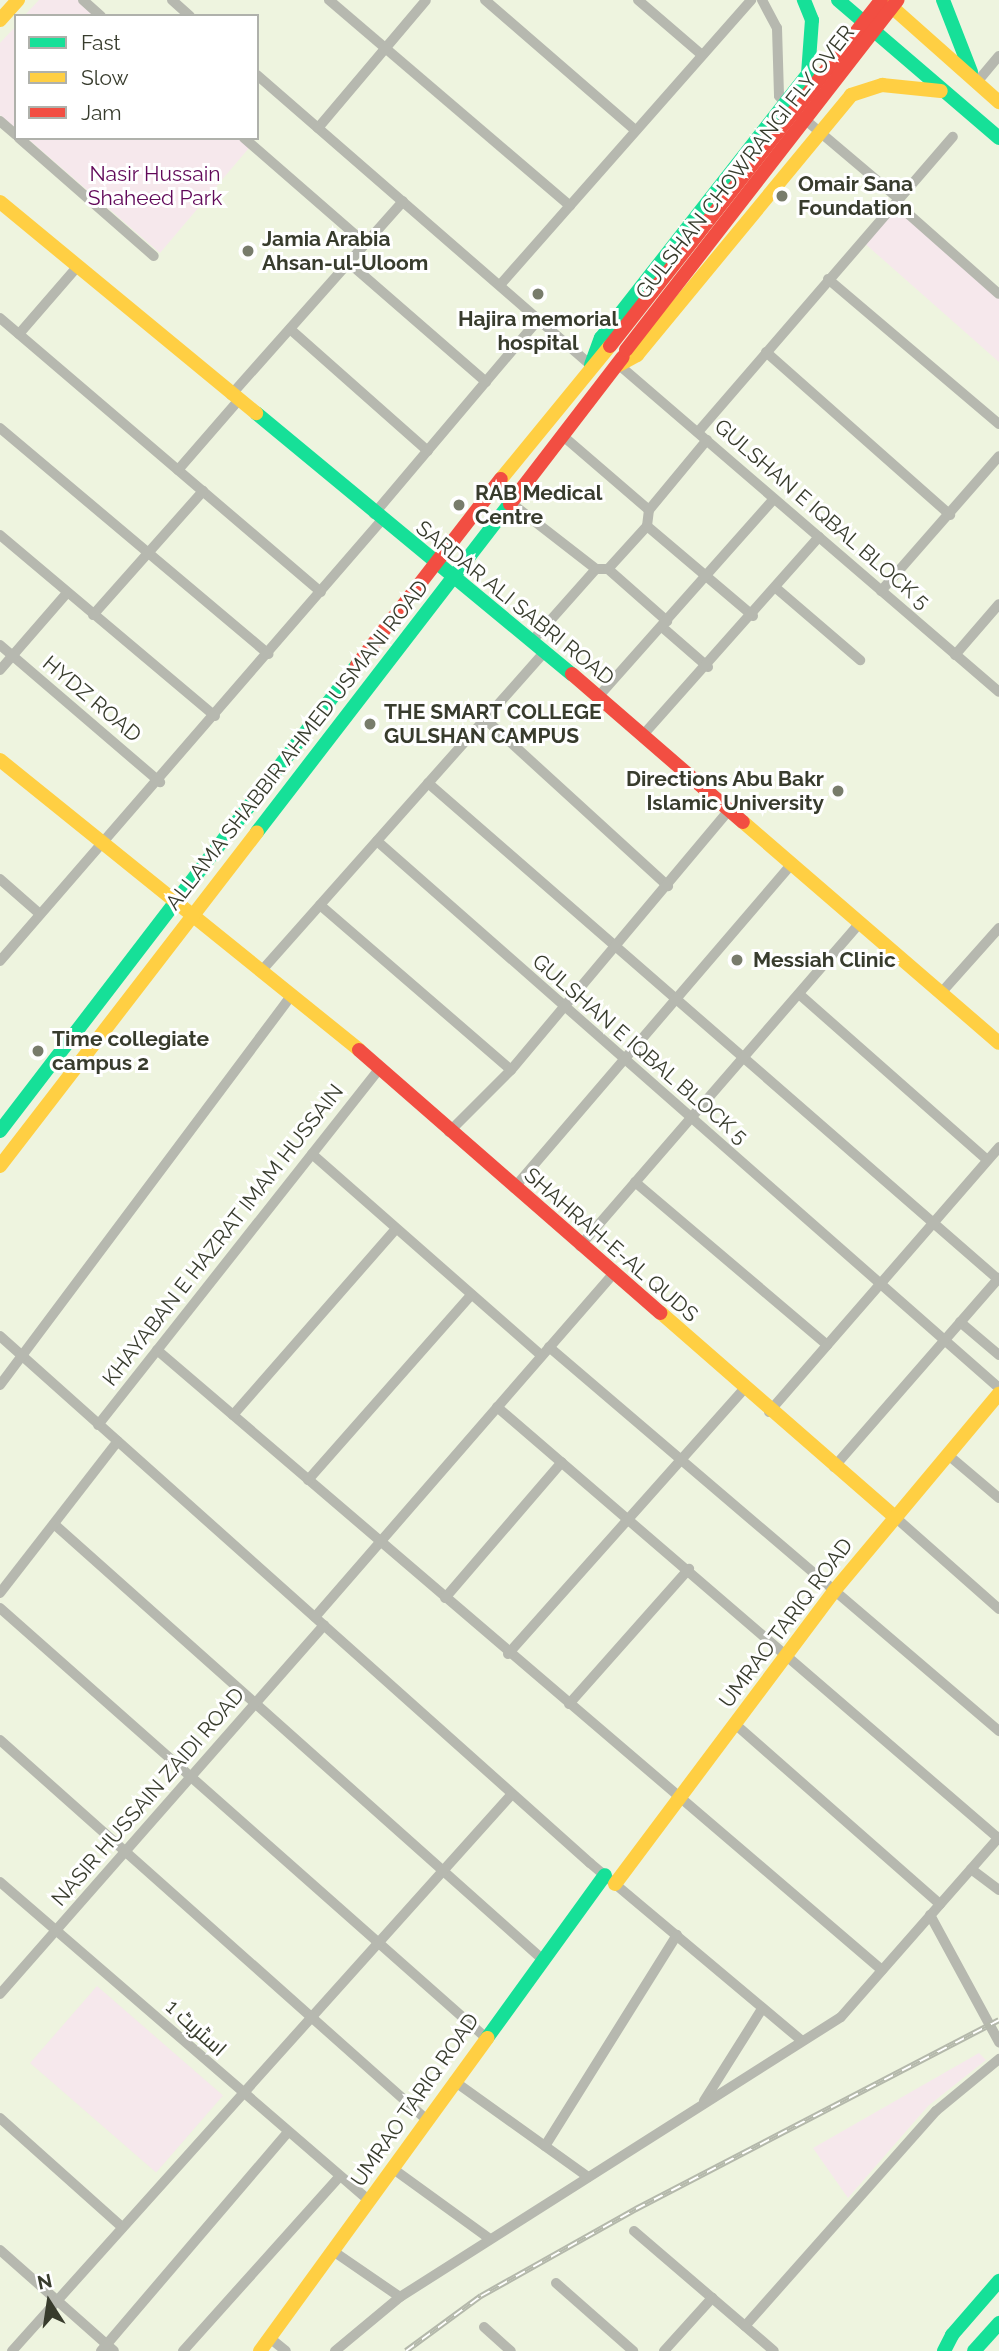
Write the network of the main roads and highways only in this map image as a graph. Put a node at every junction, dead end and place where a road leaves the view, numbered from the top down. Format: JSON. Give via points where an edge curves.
{"nodes":[{"id":1,"x":18,"y":0,"type":"edge"},
{"id":2,"x":804,"y":0,"type":"edge"},
{"id":3,"x":838,"y":0,"type":"edge"},
{"id":4,"x":882,"y":0,"type":"edge"},
{"id":5,"x":898,"y":0,"type":"edge"},
{"id":6,"x":943,"y":0,"type":"edge"},
{"id":7,"x":0,"y":20,"type":"edge"},
{"id":8,"x":977,"y":82,"type":"junction"},
{"id":9,"x":942,"y":91,"type":"junction"},
{"id":10,"x":999,"y":102,"type":"edge"},
{"id":11,"x":999,"y":138,"type":"edge"},
{"id":12,"x":0,"y":201,"type":"edge"},
{"id":13,"x":611,"y":346,"type":"joint"},
{"id":14,"x":626,"y":350,"type":"joint"},
{"id":15,"x":591,"y":365,"type":"junction"},
{"id":16,"x":619,"y":365,"type":"junction"},
{"id":17,"x":434,"y":566,"type":"junction"},
{"id":18,"x":452,"y":579,"type":"junction"},
{"id":19,"x":0,"y":760,"type":"edge"},
{"id":20,"x":173,"y":901,"type":"junction"},
{"id":21,"x":194,"y":913,"type":"junction"},
{"id":22,"x":999,"y":1043,"type":"edge"},
{"id":23,"x":0,"y":1131,"type":"edge"},
{"id":24,"x":0,"y":1166,"type":"edge"},
{"id":25,"x":999,"y":1394,"type":"edge"},
{"id":26,"x":895,"y":1517,"type":"junction"},
{"id":27,"x":999,"y":2281,"type":"edge"},
{"id":28,"x":999,"y":2323,"type":"edge"},
{"id":29,"x":260,"y":2351,"type":"edge"},
{"id":30,"x":944,"y":2351,"type":"edge"},
{"id":31,"x":974,"y":2351,"type":"edge"}],
"edges":[{"from":1,"to":7,"type":"main road"},
{"from":2,"to":15,"type":"main road","via":[[812,20],[808,74],[601,338]]},
{"from":3,"to":9,"type":"main road"},
{"from":4,"to":8,"type":"main road"},
{"from":4,"to":13,"type":"main road","name":"GULSHAN CHOWRANGI FLY OVER","bridge":true},
{"from":5,"to":14,"type":"main road","name":"GULSHAN CHOWRANGI FLY OVER","bridge":true},
{"from":6,"to":8,"type":"main road"},
{"from":8,"to":10,"type":"main road"},
{"from":9,"to":11,"type":"main road"},
{"from":9,"to":16,"type":"main road","via":[[882,85],[851,94],[817,129],[637,355]]},
{"from":12,"to":17,"type":"main road","name":"SARDAR ALI SABRI ROAD"},
{"from":13,"to":15,"type":"main road","name":"ALLAMA SHABBIR AHMED USMANI ROAD"},
{"from":14,"to":16,"type":"main road","name":"ALLAMA SHABBIR AHMED USMANI ROAD"},
{"from":15,"to":17,"type":"main road","name":"ALLAMA SHABBIR AHMED USMANI ROAD"},
{"from":16,"to":18,"type":"main road","name":"ALLAMA SHABBIR AHMED USMANI ROAD"},
{"from":17,"to":18,"type":"main road","name":"SARDAR ALI SABRI ROAD"},
{"from":17,"to":20,"type":"main road","name":"ALLAMA SHABBIR AHMED USMANI ROAD"},
{"from":18,"to":21,"type":"main road","name":"ALLAMA SHABBIR AHMED USMANI ROAD"},
{"from":18,"to":22,"type":"main road","name":"SARDAR ALI SABRI ROAD","via":[[643,734]]},
{"from":19,"to":20,"type":"main road","name":"SHAHRAH-E-AL QUDS"},
{"from":20,"to":21,"type":"main road","name":"SHAHRAH-E-AL QUDS"},
{"from":20,"to":23,"type":"main road","name":"ALLAMA SHABBIR AHMED USMANI ROAD"},
{"from":21,"to":24,"type":"main road","name":"ALLAMA SHABBIR AHMED USMANI ROAD"},
{"from":21,"to":26,"type":"main road","name":"SHAHRAH-E-AL QUDS","via":[[264,968],[743,1390]]},
{"from":25,"to":26,"type":"main road","name":"UMRAO TARIQ ROAD"},
{"from":26,"to":29,"type":"main road","name":"UMRAO TARIQ ROAD","via":[[787,1653],[684,1796],[541,1958]]},
{"from":27,"to":30,"type":"main road"},
{"from":28,"to":31,"type":"main road"}]}
